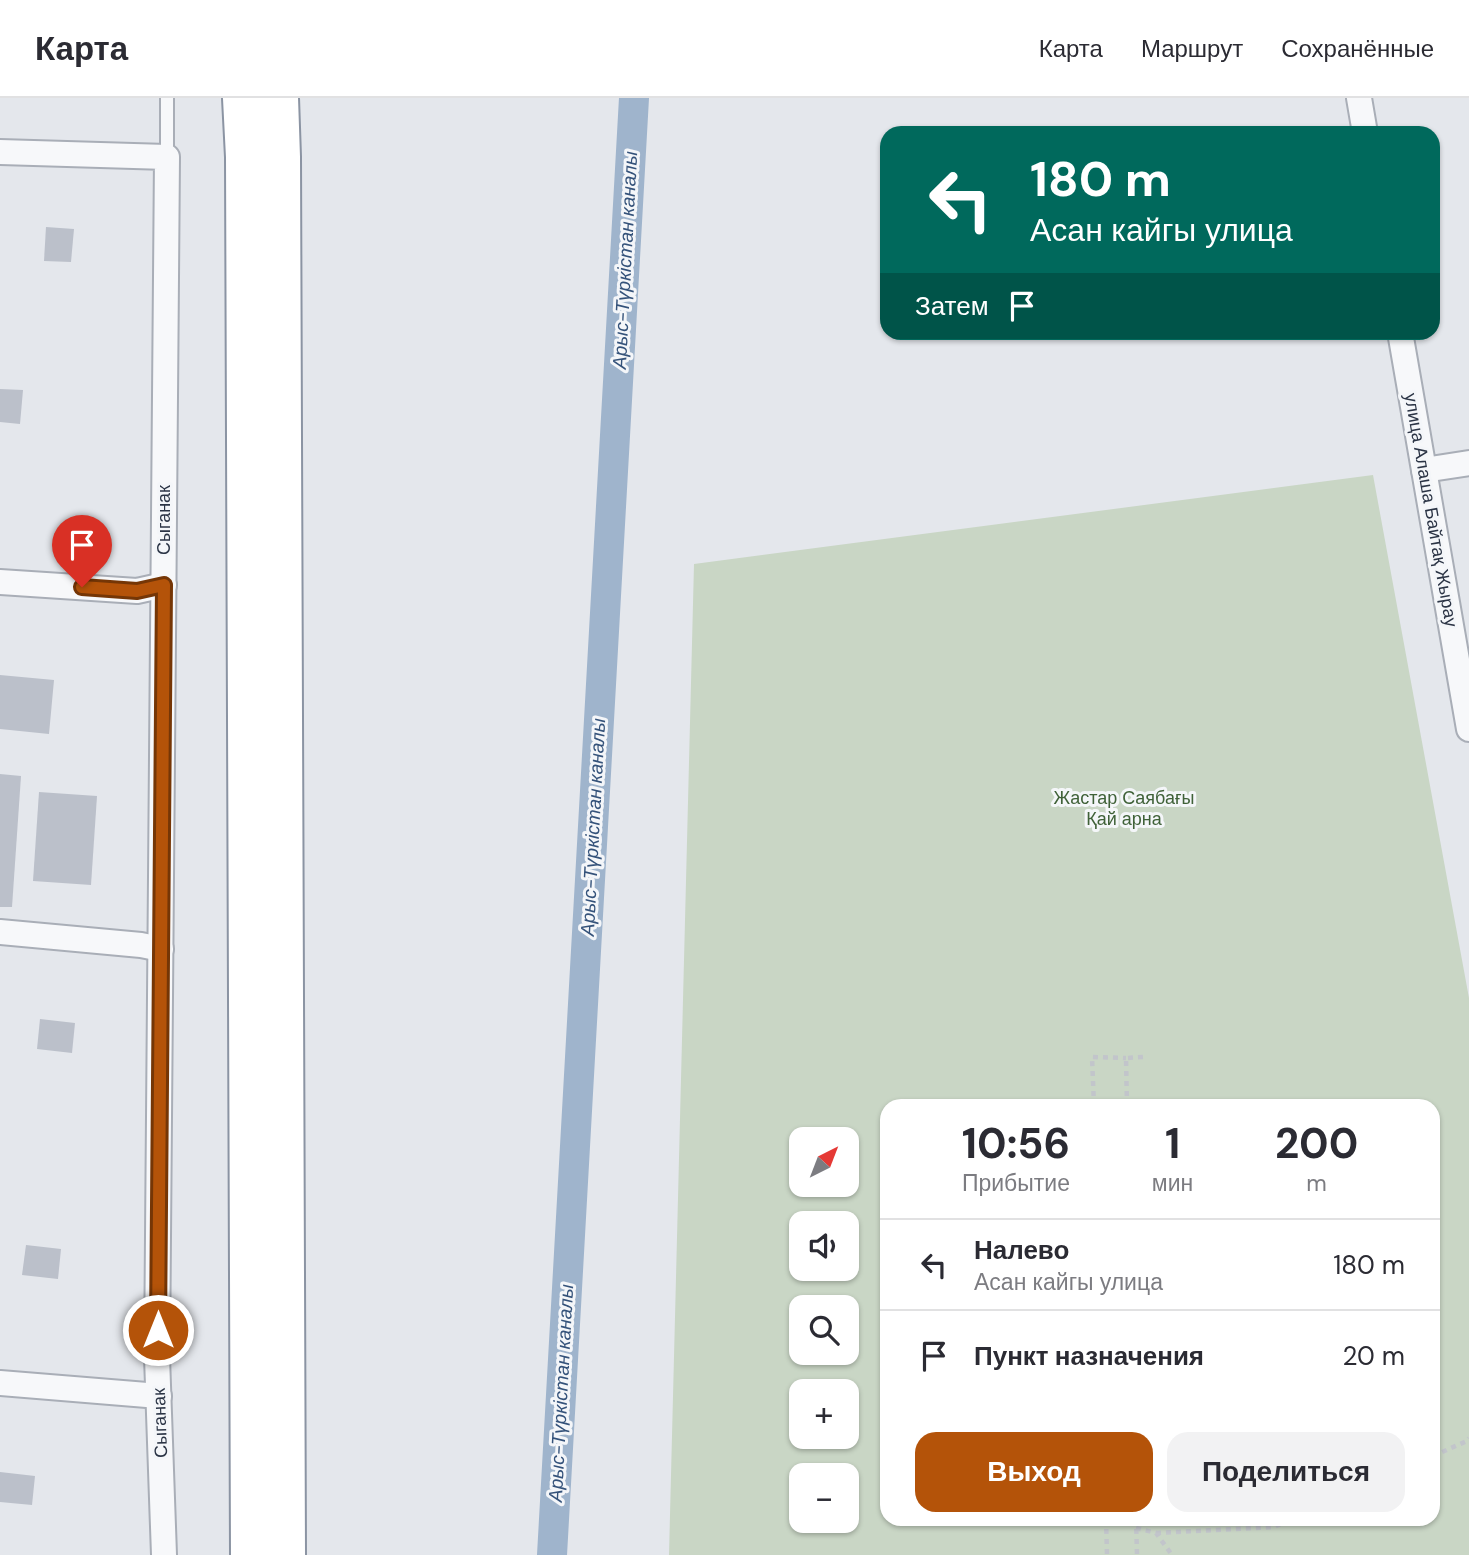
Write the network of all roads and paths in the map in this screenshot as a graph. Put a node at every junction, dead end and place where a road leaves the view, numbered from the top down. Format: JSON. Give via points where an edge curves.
{"nodes":[{"id":1,"x":167,"y":98,"type":"edge"},
{"id":2,"x":242,"y":98,"type":"edge"},
{"id":3,"x":279,"y":98,"type":"edge"},
{"id":4,"x":1359,"y":98,"type":"edge"},
{"id":5,"x":1364,"y":126,"type":"edge"},
{"id":6,"x":0,"y":152,"type":"edge"},
{"id":7,"x":167,"y":157,"type":"junction"},
{"id":8,"x":1401,"y":340,"type":"edge"},
{"id":9,"x":1469,"y":463,"type":"edge"},
{"id":10,"x":1424,"y":470,"type":"junction"},
{"id":11,"x":0,"y":582,"type":"edge"},
{"id":12,"x":164,"y":585,"type":"junction"},
{"id":13,"x":1469,"y":729,"type":"edge"},
{"id":14,"x":0,"y":932,"type":"edge"},
{"id":15,"x":160,"y":949,"type":"junction"},
{"id":16,"x":1143,"y":1057,"type":"dead end"},
{"id":17,"x":1126,"y":1058,"type":"junction"},
{"id":18,"x":1094,"y":1099,"type":"edge"},
{"id":19,"x":1127,"y":1099,"type":"edge"},
{"id":20,"x":0,"y":1383,"type":"edge"},
{"id":21,"x":159,"y":1396,"type":"junction"},
{"id":22,"x":1469,"y":1438,"type":"edge"},
{"id":23,"x":1440,"y":1452,"type":"edge"},
{"id":24,"x":1106,"y":1526,"type":"edge"},
{"id":25,"x":1276,"y":1526,"type":"edge"},
{"id":26,"x":1136,"y":1528,"type":"joint"},
{"id":27,"x":1156,"y":1533,"type":"junction"},
{"id":28,"x":164,"y":1555,"type":"edge"},
{"id":29,"x":250,"y":1555,"type":"edge"},
{"id":30,"x":286,"y":1555,"type":"edge"},
{"id":31,"x":1107,"y":1555,"type":"edge"},
{"id":32,"x":1137,"y":1555,"type":"edge"},
{"id":33,"x":1172,"y":1555,"type":"edge"}],
"edges":[{"from":1,"to":7,"type":"lane"},
{"from":2,"to":29,"type":"highway"},
{"from":3,"to":30,"type":"highway"},
{"from":4,"to":5,"type":"street"},
{"from":6,"to":7,"type":"street"},
{"from":7,"to":12,"type":"street","name":"Сыганак"},
{"from":8,"to":10,"type":"street","name":"улица Алаша Байтақ Жырау"},
{"from":9,"to":10,"type":"street"},
{"from":10,"to":13,"type":"street","name":"улица Алаша Байтақ Жырау"},
{"from":11,"to":12,"type":"street","via":[[137,591]]},
{"from":12,"to":15,"type":"street","name":"Сыганак"},
{"from":14,"to":15,"type":"street"},
{"from":15,"to":21,"type":"street","name":"Сыганак"},
{"from":16,"to":17,"type":"path"},
{"from":17,"to":18,"type":"path","via":[[1092,1057]]},
{"from":17,"to":19,"type":"path"},
{"from":20,"to":21,"type":"street"},
{"from":21,"to":28,"type":"street","name":"Сыганак"},
{"from":22,"to":23,"type":"path"},
{"from":24,"to":31,"type":"path"},
{"from":25,"to":27,"type":"path"},
{"from":26,"to":27,"type":"path"},
{"from":26,"to":32,"type":"path"},
{"from":27,"to":33,"type":"path"}]}
